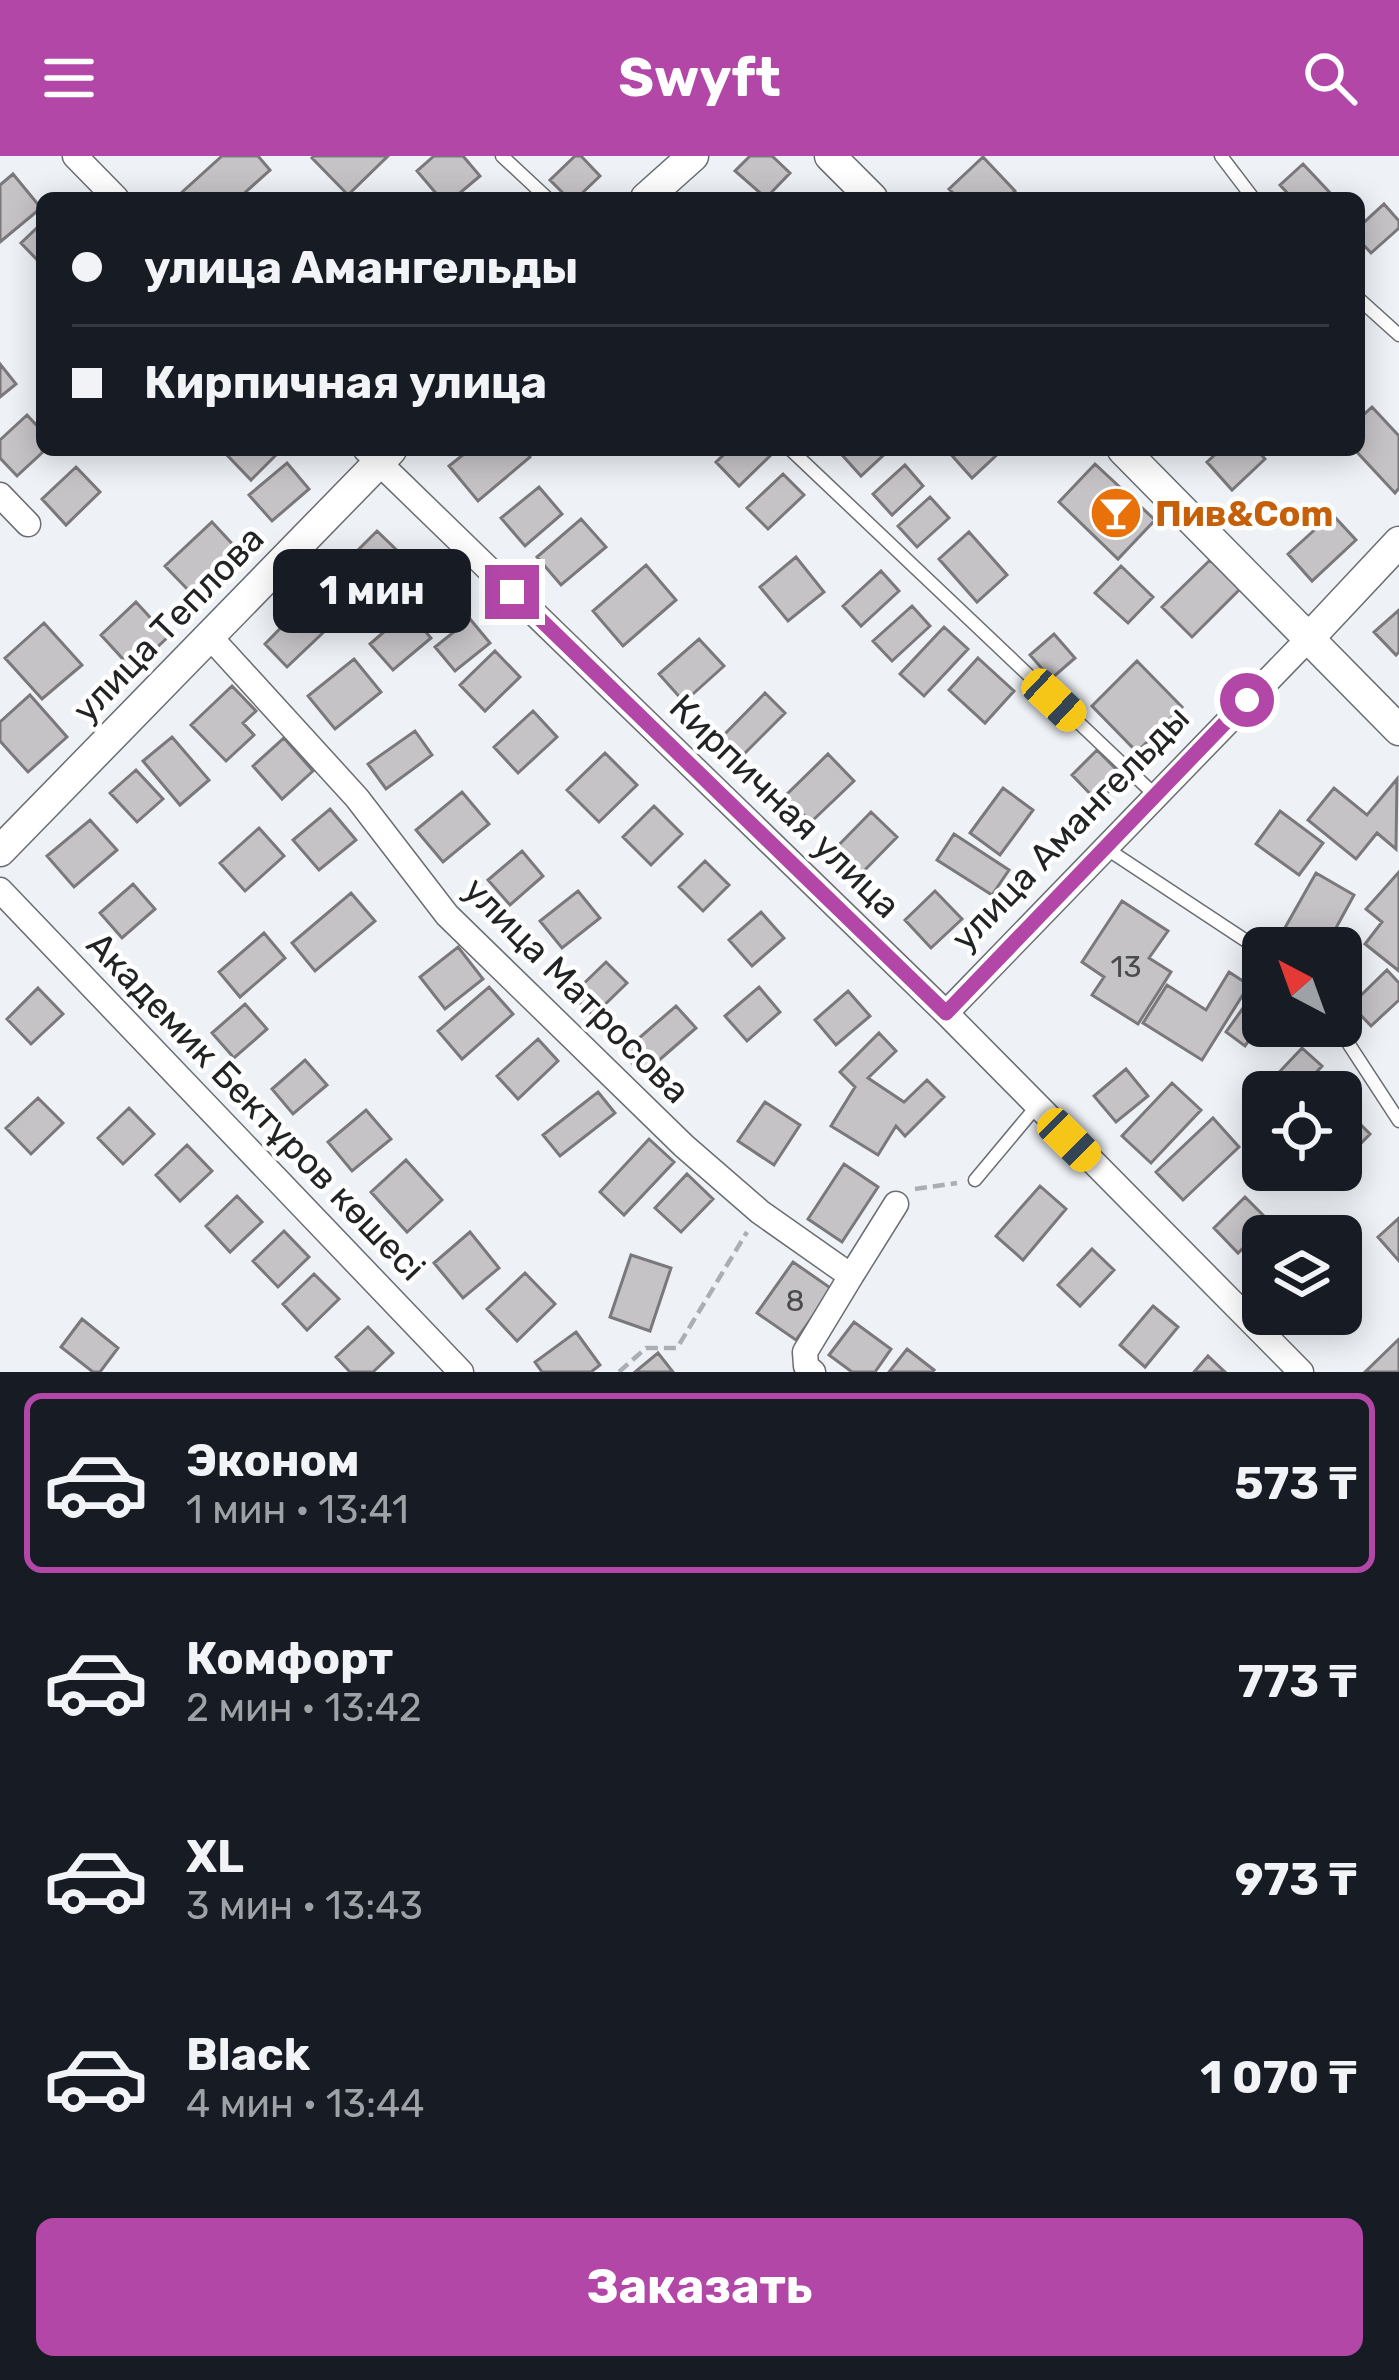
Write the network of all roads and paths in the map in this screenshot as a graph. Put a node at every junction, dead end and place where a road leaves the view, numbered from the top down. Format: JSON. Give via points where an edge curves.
{"nodes":[{"id":1,"x":75,"y":156,"type":"edge"},
{"id":2,"x":502,"y":156,"type":"edge"},
{"id":3,"x":693,"y":156,"type":"edge"},
{"id":4,"x":830,"y":156,"type":"edge"},
{"id":5,"x":1221,"y":156,"type":"edge"},
{"id":6,"x":110,"y":192,"type":"edge"},
{"id":7,"x":541,"y":192,"type":"edge"},
{"id":8,"x":653,"y":192,"type":"edge"},
{"id":9,"x":866,"y":192,"type":"edge"},
{"id":10,"x":1248,"y":192,"type":"edge"},
{"id":11,"x":1365,"y":304,"type":"edge"},
{"id":12,"x":1399,"y":335,"type":"edge"},
{"id":13,"x":376,"y":456,"type":"edge"},
{"id":14,"x":380,"y":456,"type":"edge"},
{"id":15,"x":797,"y":456,"type":"edge"},
{"id":16,"x":1129,"y":456,"type":"edge"},
{"id":17,"x":0,"y":495,"type":"edge"},
{"id":18,"x":28,"y":524,"type":"dead end"},
{"id":19,"x":1399,"y":542,"type":"edge"},
{"id":20,"x":211,"y":638,"type":"junction"},
{"id":21,"x":1310,"y":638,"type":"junction"},
{"id":22,"x":1399,"y":730,"type":"edge"},
{"id":23,"x":1154,"y":794,"type":"junction"},
{"id":24,"x":1107,"y":850,"type":"junction"},
{"id":25,"x":0,"y":851,"type":"edge"},
{"id":26,"x":0,"y":890,"type":"edge"},
{"id":27,"x":1242,"y":938,"type":"edge"},
{"id":28,"x":946,"y":1013,"type":"junction"},
{"id":29,"x":1351,"y":1047,"type":"edge"},
{"id":30,"x":1036,"y":1107,"type":"junction"},
{"id":31,"x":1399,"y":1121,"type":"edge"},
{"id":32,"x":975,"y":1180,"type":"joint"},
{"id":33,"x":896,"y":1204,"type":"joint"},
{"id":34,"x":760,"y":1212,"type":"junction"},
{"id":35,"x":851,"y":1276,"type":"junction"},
{"id":36,"x":460,"y":1372,"type":"edge"},
{"id":37,"x":619,"y":1372,"type":"edge"},
{"id":38,"x":813,"y":1372,"type":"edge"},
{"id":39,"x":1301,"y":1372,"type":"edge"}],
"edges":[{"from":1,"to":6,"type":"street"},
{"from":2,"to":7,"type":"lane"},
{"from":3,"to":8,"type":"street"},
{"from":4,"to":9,"type":"street"},
{"from":5,"to":10,"type":"lane"},
{"from":11,"to":12,"type":"lane"},
{"from":13,"to":20,"type":"street","name":"улица Теплова"},
{"from":14,"to":28,"type":"street","name":"Кирпичная улица"},
{"from":15,"to":23,"type":"lane"},
{"from":16,"to":21,"type":"street"},
{"from":17,"to":18,"type":"street"},
{"from":19,"to":21,"type":"street","name":"улица Амангельды"},
{"from":20,"to":25,"type":"street","name":"улица Теплова"},
{"from":20,"to":34,"type":"street","name":"улица Матросова","via":[[357,798],[446,915]]},
{"from":21,"to":22,"type":"street"},
{"from":21,"to":23,"type":"street","name":"улица Амангельды"},
{"from":23,"to":24,"type":"street","name":"улица Амангельды"},
{"from":24,"to":27,"type":"lane"},
{"from":24,"to":28,"type":"street","name":"улица Амангельды"},
{"from":26,"to":36,"type":"street","name":"Академик Бектұров көшесі"},
{"from":28,"to":30,"type":"street","name":"Кирпичная улица"},
{"from":29,"to":31,"type":"lane"},
{"from":30,"to":32,"type":"lane"},
{"from":30,"to":39,"type":"street","name":"Кирпичная улица"},
{"from":32,"to":33,"type":"path","via":[[917,1188]]},
{"from":33,"to":35,"type":"street"},
{"from":34,"to":35,"type":"street","name":"улица Матросова"},
{"from":34,"to":37,"type":"path","via":[[677,1348],[646,1348]]},
{"from":35,"to":38,"type":"street","via":[[805,1352]]}]}
